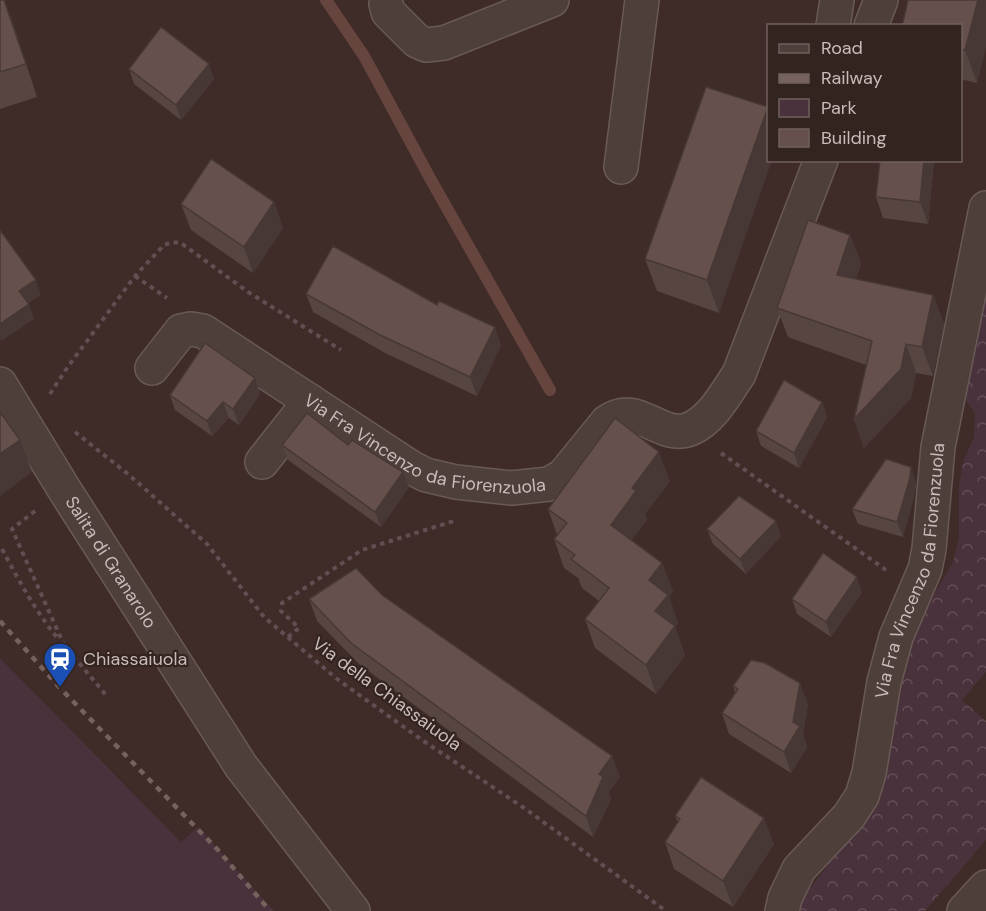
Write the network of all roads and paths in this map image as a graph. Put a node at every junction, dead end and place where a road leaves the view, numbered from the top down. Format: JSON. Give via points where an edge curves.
{"nodes":[{"id":1,"x":552,"y":0,"type":"edge"},
{"id":2,"x":642,"y":0,"type":"edge"},
{"id":3,"x":837,"y":0,"type":"edge"},
{"id":4,"x":881,"y":0,"type":"edge"},
{"id":5,"x":386,"y":4,"type":"dead end"},
{"id":6,"x":833,"y":24,"type":"edge"},
{"id":7,"x":872,"y":24,"type":"edge"},
{"id":8,"x":820,"y":162,"type":"edge"},
{"id":9,"x":621,"y":167,"type":"dead end"},
{"id":10,"x":986,"y":208,"type":"edge"},
{"id":11,"x":152,"y":368,"type":"dead end"},
{"id":12,"x":0,"y":384,"type":"edge"},
{"id":13,"x":310,"y":401,"type":"junction"},
{"id":14,"x":66,"y":427,"type":"dead end"},
{"id":15,"x":688,"y":430,"type":"junction"},
{"id":16,"x":262,"y":462,"type":"dead end"},
{"id":17,"x":64,"y":489,"type":"junction"},
{"id":18,"x":457,"y":520,"type":"dead end"},
{"id":19,"x":2,"y":549,"type":"dead end"},
{"id":20,"x":916,"y":591,"type":"junction"},
{"id":21,"x":288,"y":638,"type":"junction"},
{"id":22,"x":64,"y":645,"type":"junction"},
{"id":23,"x":106,"y":695,"type":"dead end"},
{"id":24,"x":986,"y":887,"type":"edge"},
{"id":25,"x":353,"y":911,"type":"edge"},
{"id":26,"x":666,"y":911,"type":"edge"},
{"id":27,"x":782,"y":911,"type":"edge"},
{"id":28,"x":964,"y":911,"type":"edge"}],
"edges":[{"from":1,"to":5,"type":"street","via":[[435,45],[417,41],[388,12]]},
{"from":2,"to":9,"type":"street"},
{"from":3,"to":6,"type":"street"},
{"from":4,"to":7,"type":"street"},
{"from":8,"to":15,"type":"street","via":[[739,374],[718,405]]},
{"from":10,"to":20,"type":"street","name":"Via Fra Vincenzo da Fiorenzuola","via":[[938,447],[929,549]]},
{"from":11,"to":13,"type":"street","name":"Via Fra Vincenzo da Fiorenzuola","via":[[181,331],[203,331]]},
{"from":12,"to":17,"type":"street","name":"Salita di Granarolo"},
{"from":13,"to":15,"type":"street","name":"Via Fra Vincenzo da Fiorenzuola","via":[[426,475],[502,487],[549,484],[563,476],[614,417],[625,414],[669,430]]},
{"from":13,"to":16,"type":"street"},
{"from":14,"to":21,"type":"path","name":"Via della Chiassaiuola","via":[[128,474],[207,544],[264,617]]},
{"from":15,"to":20,"type":"path"},
{"from":17,"to":22,"type":"path","via":[[12,529]]},
{"from":17,"to":25,"type":"street","name":"Salita di Granarolo","via":[[241,766]]},
{"from":18,"to":21,"type":"path","via":[[362,550],[282,603],[281,611],[299,628]]},
{"from":19,"to":22,"type":"path","via":[[28,597]]},
{"from":20,"to":27,"type":"street","name":"Via Fra Vincenzo da Fiorenzuola","via":[[896,637],[884,682],[862,796],[849,816],[799,869]]},
{"from":21,"to":26,"type":"path","name":"Via della Chiassaiuola","via":[[337,679]]},
{"from":22,"to":23,"type":"path"},
{"from":24,"to":28,"type":"street"}]}
